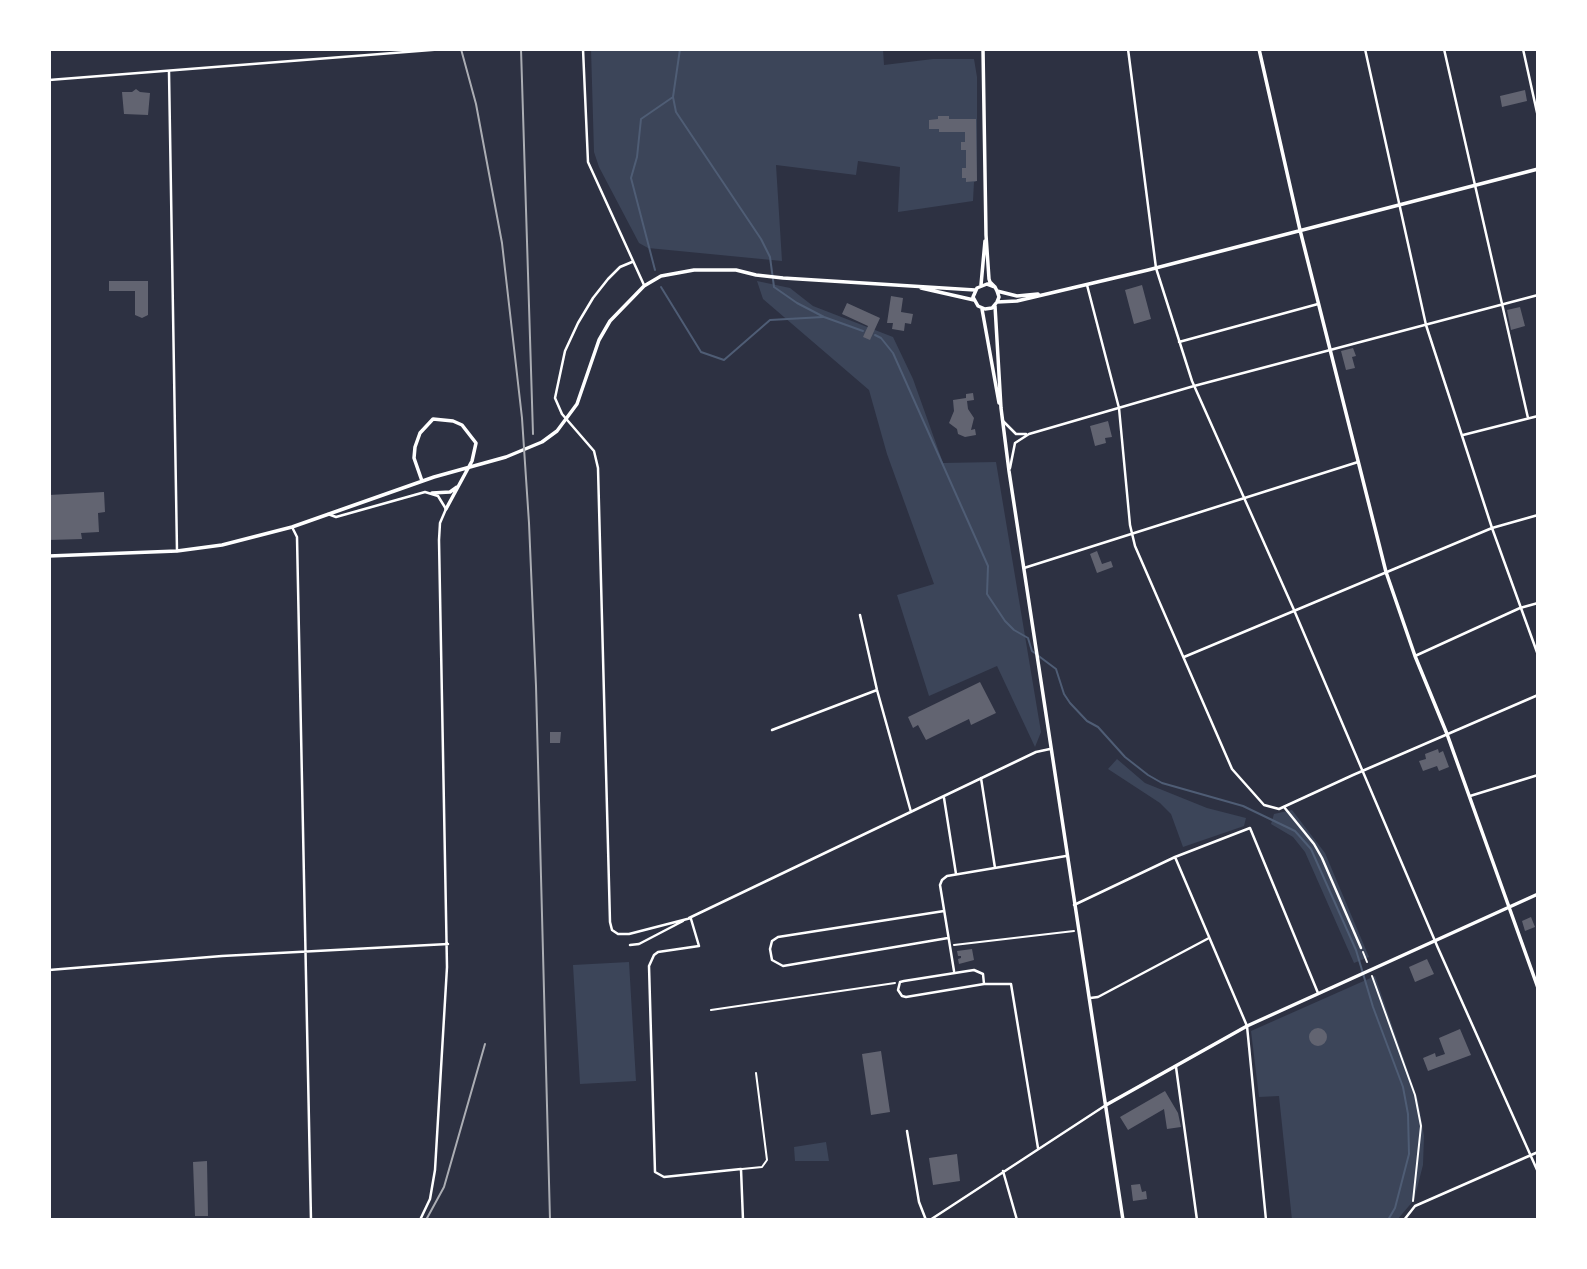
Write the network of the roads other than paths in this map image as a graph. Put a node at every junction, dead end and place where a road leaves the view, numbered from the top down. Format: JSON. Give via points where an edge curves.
{"nodes":[{"id":1,"x":444,"y":49,"type":"edge"},
{"id":2,"x":583,"y":49,"type":"edge"},
{"id":3,"x":983,"y":49,"type":"edge"},
{"id":4,"x":1128,"y":49,"type":"edge"},
{"id":5,"x":1259,"y":49,"type":"edge"},
{"id":6,"x":1365,"y":49,"type":"edge"},
{"id":7,"x":1444,"y":49,"type":"edge"},
{"id":8,"x":1523,"y":49,"type":"edge"},
{"id":9,"x":169,"y":72,"type":"junction"},
{"id":10,"x":49,"y":80,"type":"edge"},
{"id":11,"x":1538,"y":117,"type":"edge"},
{"id":12,"x":1538,"y":169,"type":"edge"},
{"id":13,"x":1475,"y":185,"type":"junction"},
{"id":14,"x":1401,"y":204,"type":"junction"},
{"id":15,"x":1300,"y":230,"type":"junction"},
{"id":16,"x":986,"y":235,"type":"junction"},
{"id":17,"x":632,"y":262,"type":"junction"},
{"id":18,"x":1156,"y":268,"type":"junction"},
{"id":19,"x":981,"y":285,"type":"junction"},
{"id":20,"x":1087,"y":285,"type":"junction"},
{"id":21,"x":644,"y":286,"type":"junction"},
{"id":22,"x":916,"y":286,"type":"junction"},
{"id":23,"x":996,"y":289,"type":"junction"},
{"id":24,"x":975,"y":290,"type":"junction"},
{"id":25,"x":1050,"y":293,"type":"junction"},
{"id":26,"x":1538,"y":295,"type":"edge"},
{"id":27,"x":974,"y":300,"type":"junction"},
{"id":28,"x":996,"y":304,"type":"junction"},
{"id":29,"x":1319,"y":304,"type":"junction"},
{"id":30,"x":1502,"y":304,"type":"junction"},
{"id":31,"x":982,"y":309,"type":"junction"},
{"id":32,"x":1426,"y":325,"type":"junction"},
{"id":33,"x":1179,"y":342,"type":"junction"},
{"id":34,"x":1330,"y":349,"type":"junction"},
{"id":35,"x":1194,"y":386,"type":"junction"},
{"id":36,"x":1001,"y":408,"type":"junction"},
{"id":37,"x":1119,"y":408,"type":"junction"},
{"id":38,"x":1538,"y":416,"type":"edge"},
{"id":39,"x":1528,"y":418,"type":"junction"},
{"id":40,"x":1002,"y":419,"type":"junction"},
{"id":41,"x":1029,"y":434,"type":"junction"},
{"id":42,"x":1462,"y":435,"type":"junction"},
{"id":43,"x":1358,"y":462,"type":"junction"},
{"id":44,"x":1009,"y":471,"type":"junction"},
{"id":45,"x":422,"y":481,"type":"junction"},
{"id":46,"x":458,"y":486,"type":"junction"},
{"id":47,"x":432,"y":492,"type":"junction"},
{"id":48,"x":1244,"y":500,"type":"junction"},
{"id":49,"x":446,"y":509,"type":"junction"},
{"id":50,"x":328,"y":514,"type":"junction"},
{"id":51,"x":1538,"y":514,"type":"edge"},
{"id":52,"x":292,"y":527,"type":"junction"},
{"id":53,"x":1492,"y":528,"type":"junction"},
{"id":54,"x":1131,"y":535,"type":"junction"},
{"id":55,"x":177,"y":551,"type":"junction"},
{"id":56,"x":49,"y":556,"type":"edge"},
{"id":57,"x":1024,"y":568,"type":"junction"},
{"id":58,"x":1386,"y":572,"type":"junction"},
{"id":59,"x":1538,"y":603,"type":"edge"},
{"id":60,"x":1520,"y":608,"type":"junction"},
{"id":61,"x":1294,"y":610,"type":"junction"},
{"id":62,"x":860,"y":615,"type":"dead end"},
{"id":63,"x":1538,"y":655,"type":"edge"},
{"id":64,"x":1415,"y":656,"type":"junction"},
{"id":65,"x":1184,"y":657,"type":"junction"},
{"id":66,"x":877,"y":690,"type":"junction"},
{"id":67,"x":1538,"y":695,"type":"edge"},
{"id":68,"x":772,"y":730,"type":"dead end"},
{"id":69,"x":1447,"y":734,"type":"junction"},
{"id":70,"x":1050,"y":748,"type":"junction"},
{"id":71,"x":1362,"y":771,"type":"junction"},
{"id":72,"x":1538,"y":775,"type":"edge"},
{"id":73,"x":981,"y":778,"type":"junction"},
{"id":74,"x":944,"y":796,"type":"junction"},
{"id":75,"x":1469,"y":796,"type":"junction"},
{"id":76,"x":1284,"y":807,"type":"junction"},
{"id":77,"x":911,"y":812,"type":"junction"},
{"id":78,"x":1066,"y":856,"type":"junction"},
{"id":79,"x":1175,"y":857,"type":"junction"},
{"id":80,"x":995,"y":868,"type":"junction"},
{"id":81,"x":956,"y":874,"type":"junction"},
{"id":82,"x":1538,"y":894,"type":"edge"},
{"id":83,"x":1073,"y":905,"type":"junction"},
{"id":84,"x":1509,"y":906,"type":"junction"},
{"id":85,"x":944,"y":911,"type":"junction"},
{"id":86,"x":691,"y":918,"type":"junction"},
{"id":87,"x":948,"y":938,"type":"junction"},
{"id":88,"x":1209,"y":938,"type":"junction"},
{"id":89,"x":1434,"y":940,"type":"junction"},
{"id":90,"x":448,"y":944,"type":"junction"},
{"id":91,"x":630,"y":945,"type":"dead end"},
{"id":92,"x":1361,"y":948,"type":"dead end"},
{"id":93,"x":305,"y":952,"type":"junction"},
{"id":94,"x":49,"y":970,"type":"edge"},
{"id":95,"x":1535,"y":970,"type":"edge"},
{"id":96,"x":954,"y":973,"type":"junction"},
{"id":97,"x":984,"y":985,"type":"junction"},
{"id":98,"x":1538,"y":988,"type":"edge"},
{"id":99,"x":1318,"y":993,"type":"junction"},
{"id":100,"x":1088,"y":998,"type":"junction"},
{"id":101,"x":1247,"y":1026,"type":"junction"},
{"id":102,"x":1176,"y":1065,"type":"junction"},
{"id":103,"x":756,"y":1073,"type":"dead end"},
{"id":104,"x":1106,"y":1105,"type":"junction"},
{"id":105,"x":907,"y":1131,"type":"dead end"},
{"id":106,"x":1038,"y":1149,"type":"junction"},
{"id":107,"x":1538,"y":1152,"type":"edge"},
{"id":108,"x":1531,"y":1155,"type":"junction"},
{"id":109,"x":741,"y":1169,"type":"junction"},
{"id":110,"x":1003,"y":1171,"type":"junction"},
{"id":111,"x":1538,"y":1172,"type":"edge"},
{"id":112,"x":311,"y":1220,"type":"edge"},
{"id":113,"x":420,"y":1220,"type":"edge"},
{"id":114,"x":743,"y":1220,"type":"edge"},
{"id":115,"x":928,"y":1220,"type":"edge"},
{"id":116,"x":1017,"y":1220,"type":"edge"},
{"id":117,"x":1123,"y":1220,"type":"edge"},
{"id":118,"x":1197,"y":1220,"type":"edge"},
{"id":119,"x":1266,"y":1220,"type":"edge"},
{"id":120,"x":1404,"y":1220,"type":"edge"}],
"edges":[{"from":1,"to":9,"type":"street"},
{"from":2,"to":17,"type":"street","via":[[588,162]]},
{"from":3,"to":16,"type":"street"},
{"from":4,"to":18,"type":"street"},
{"from":5,"to":15,"type":"street"},
{"from":6,"to":14,"type":"street"},
{"from":7,"to":13,"type":"street"},
{"from":8,"to":11,"type":"street"},
{"from":9,"to":10,"type":"street"},
{"from":9,"to":55,"type":"street"},
{"from":12,"to":13,"type":"street"},
{"from":13,"to":14,"type":"street"},
{"from":13,"to":30,"type":"street"},
{"from":14,"to":15,"type":"street"},
{"from":14,"to":32,"type":"street"},
{"from":15,"to":18,"type":"street"},
{"from":15,"to":29,"type":"street"},
{"from":16,"to":19,"type":"street"},
{"from":16,"to":23,"type":"street","via":[[989,279]]},
{"from":17,"to":21,"type":"street"},
{"from":17,"to":86,"type":"street","via":[[608,279],[578,323],[565,351],[555,398],[562,414],[594,451],[598,468],[612,930],[629,934]]},
{"from":18,"to":20,"type":"street"},
{"from":18,"to":33,"type":"street"},
{"from":19,"to":23,"type":"street"},
{"from":19,"to":24,"type":"street"},
{"from":20,"to":25,"type":"street"},
{"from":20,"to":37,"type":"street"},
{"from":21,"to":22,"type":"street","via":[[662,276],[694,270],[736,270],[783,278]]},
{"from":21,"to":45,"type":"street","via":[[605,330],[577,404],[549,438],[506,457]]},
{"from":22,"to":24,"type":"street"},
{"from":22,"to":27,"type":"street"},
{"from":23,"to":25,"type":"street","via":[[1017,296]]},
{"from":23,"to":28,"type":"street"},
{"from":24,"to":27,"type":"street"},
{"from":25,"to":28,"type":"street"},
{"from":26,"to":30,"type":"street"},
{"from":27,"to":31,"type":"street"},
{"from":28,"to":31,"type":"street"},
{"from":28,"to":36,"type":"street"},
{"from":29,"to":33,"type":"street"},
{"from":29,"to":34,"type":"street"},
{"from":30,"to":32,"type":"street"},
{"from":30,"to":39,"type":"street"},
{"from":31,"to":36,"type":"street"},
{"from":32,"to":34,"type":"street"},
{"from":32,"to":42,"type":"street"},
{"from":33,"to":35,"type":"street"},
{"from":34,"to":35,"type":"street"},
{"from":34,"to":43,"type":"street"},
{"from":35,"to":37,"type":"street"},
{"from":35,"to":48,"type":"street"},
{"from":36,"to":40,"type":"street"},
{"from":37,"to":41,"type":"street"},
{"from":37,"to":54,"type":"street"},
{"from":38,"to":39,"type":"street"},
{"from":39,"to":42,"type":"street"},
{"from":40,"to":41,"type":"street","via":[[1016,434]]},
{"from":40,"to":44,"type":"street"},
{"from":41,"to":44,"type":"street","via":[[1015,443]]},
{"from":42,"to":53,"type":"street"},
{"from":43,"to":48,"type":"street"},
{"from":43,"to":58,"type":"street"},
{"from":44,"to":57,"type":"street"},
{"from":45,"to":46,"type":"street","via":[[415,447],[433,419],[441,419],[462,425],[476,443]]},
{"from":45,"to":50,"type":"street"},
{"from":46,"to":47,"type":"street","via":[[450,492]]},
{"from":46,"to":49,"type":"street"},
{"from":47,"to":49,"type":"street"},
{"from":47,"to":50,"type":"street","via":[[336,517]]},
{"from":48,"to":54,"type":"street"},
{"from":48,"to":61,"type":"street"},
{"from":49,"to":90,"type":"street","via":[[439,540]]},
{"from":50,"to":52,"type":"street"},
{"from":51,"to":53,"type":"street"},
{"from":52,"to":55,"type":"street"},
{"from":52,"to":93,"type":"street","via":[[297,537]]},
{"from":53,"to":58,"type":"street"},
{"from":53,"to":60,"type":"street"},
{"from":54,"to":57,"type":"street"},
{"from":54,"to":65,"type":"street"},
{"from":55,"to":56,"type":"street"},
{"from":57,"to":70,"type":"street"},
{"from":58,"to":61,"type":"street"},
{"from":58,"to":64,"type":"street"},
{"from":59,"to":60,"type":"street"},
{"from":60,"to":63,"type":"street"},
{"from":60,"to":64,"type":"street"},
{"from":61,"to":65,"type":"street"},
{"from":61,"to":71,"type":"street"},
{"from":62,"to":66,"type":"street"},
{"from":64,"to":69,"type":"street"},
{"from":65,"to":76,"type":"street","via":[[1232,769],[1264,805],[1273,810]]},
{"from":66,"to":68,"type":"street"},
{"from":66,"to":77,"type":"street"},
{"from":67,"to":69,"type":"street"},
{"from":69,"to":71,"type":"street"},
{"from":69,"to":75,"type":"street"},
{"from":70,"to":73,"type":"street"},
{"from":70,"to":78,"type":"street"},
{"from":71,"to":76,"type":"street"},
{"from":71,"to":89,"type":"street"},
{"from":72,"to":75,"type":"street"},
{"from":73,"to":74,"type":"street"},
{"from":73,"to":80,"type":"street"},
{"from":74,"to":77,"type":"street"},
{"from":74,"to":81,"type":"street"},
{"from":75,"to":84,"type":"street"},
{"from":76,"to":92,"type":"street","via":[[1322,858]]},
{"from":77,"to":86,"type":"street"},
{"from":78,"to":80,"type":"street"},
{"from":78,"to":83,"type":"street"},
{"from":79,"to":83,"type":"street"},
{"from":79,"to":88,"type":"street"},
{"from":79,"to":99,"type":"street","via":[[1250,828]]},
{"from":80,"to":81,"type":"street"},
{"from":81,"to":85,"type":"street","via":[[940,885]]},
{"from":82,"to":84,"type":"street"},
{"from":83,"to":100,"type":"street"},
{"from":84,"to":89,"type":"street"},
{"from":84,"to":95,"type":"street"},
{"from":85,"to":87,"type":"street"},
{"from":85,"to":87,"type":"street","via":[[778,937],[770,949],[772,960],[783,966]]},
{"from":86,"to":91,"type":"street"},
{"from":86,"to":109,"type":"street","via":[[699,946],[658,952],[649,966],[656,1172],[664,1177]]},
{"from":87,"to":96,"type":"street"},
{"from":88,"to":100,"type":"street","via":[[1098,997]]},
{"from":88,"to":101,"type":"street"},
{"from":89,"to":99,"type":"street"},
{"from":89,"to":108,"type":"street"},
{"from":90,"to":93,"type":"street"},
{"from":90,"to":113,"type":"street","via":[[435,1170],[430,1199]]},
{"from":93,"to":94,"type":"street"},
{"from":93,"to":112,"type":"street"},
{"from":95,"to":98,"type":"street"},
{"from":96,"to":97,"type":"street","via":[[980,971]]},
{"from":96,"to":97,"type":"street","via":[[900,982],[900,994],[906,997]]},
{"from":97,"to":106,"type":"street","via":[[1006,983],[1013,989]]},
{"from":99,"to":101,"type":"street"},
{"from":100,"to":104,"type":"street"},
{"from":101,"to":102,"type":"street"},
{"from":101,"to":119,"type":"street"},
{"from":102,"to":104,"type":"street"},
{"from":102,"to":118,"type":"street"},
{"from":103,"to":109,"type":"lane","via":[[767,1160],[762,1167]]},
{"from":104,"to":106,"type":"street"},
{"from":104,"to":117,"type":"street"},
{"from":105,"to":115,"type":"street","via":[[919,1202]]},
{"from":106,"to":110,"type":"street"},
{"from":107,"to":108,"type":"street"},
{"from":108,"to":111,"type":"street"},
{"from":108,"to":120,"type":"street","via":[[1421,1203],[1409,1210]]},
{"from":109,"to":114,"type":"street"},
{"from":110,"to":115,"type":"street"},
{"from":110,"to":116,"type":"street"}]}
